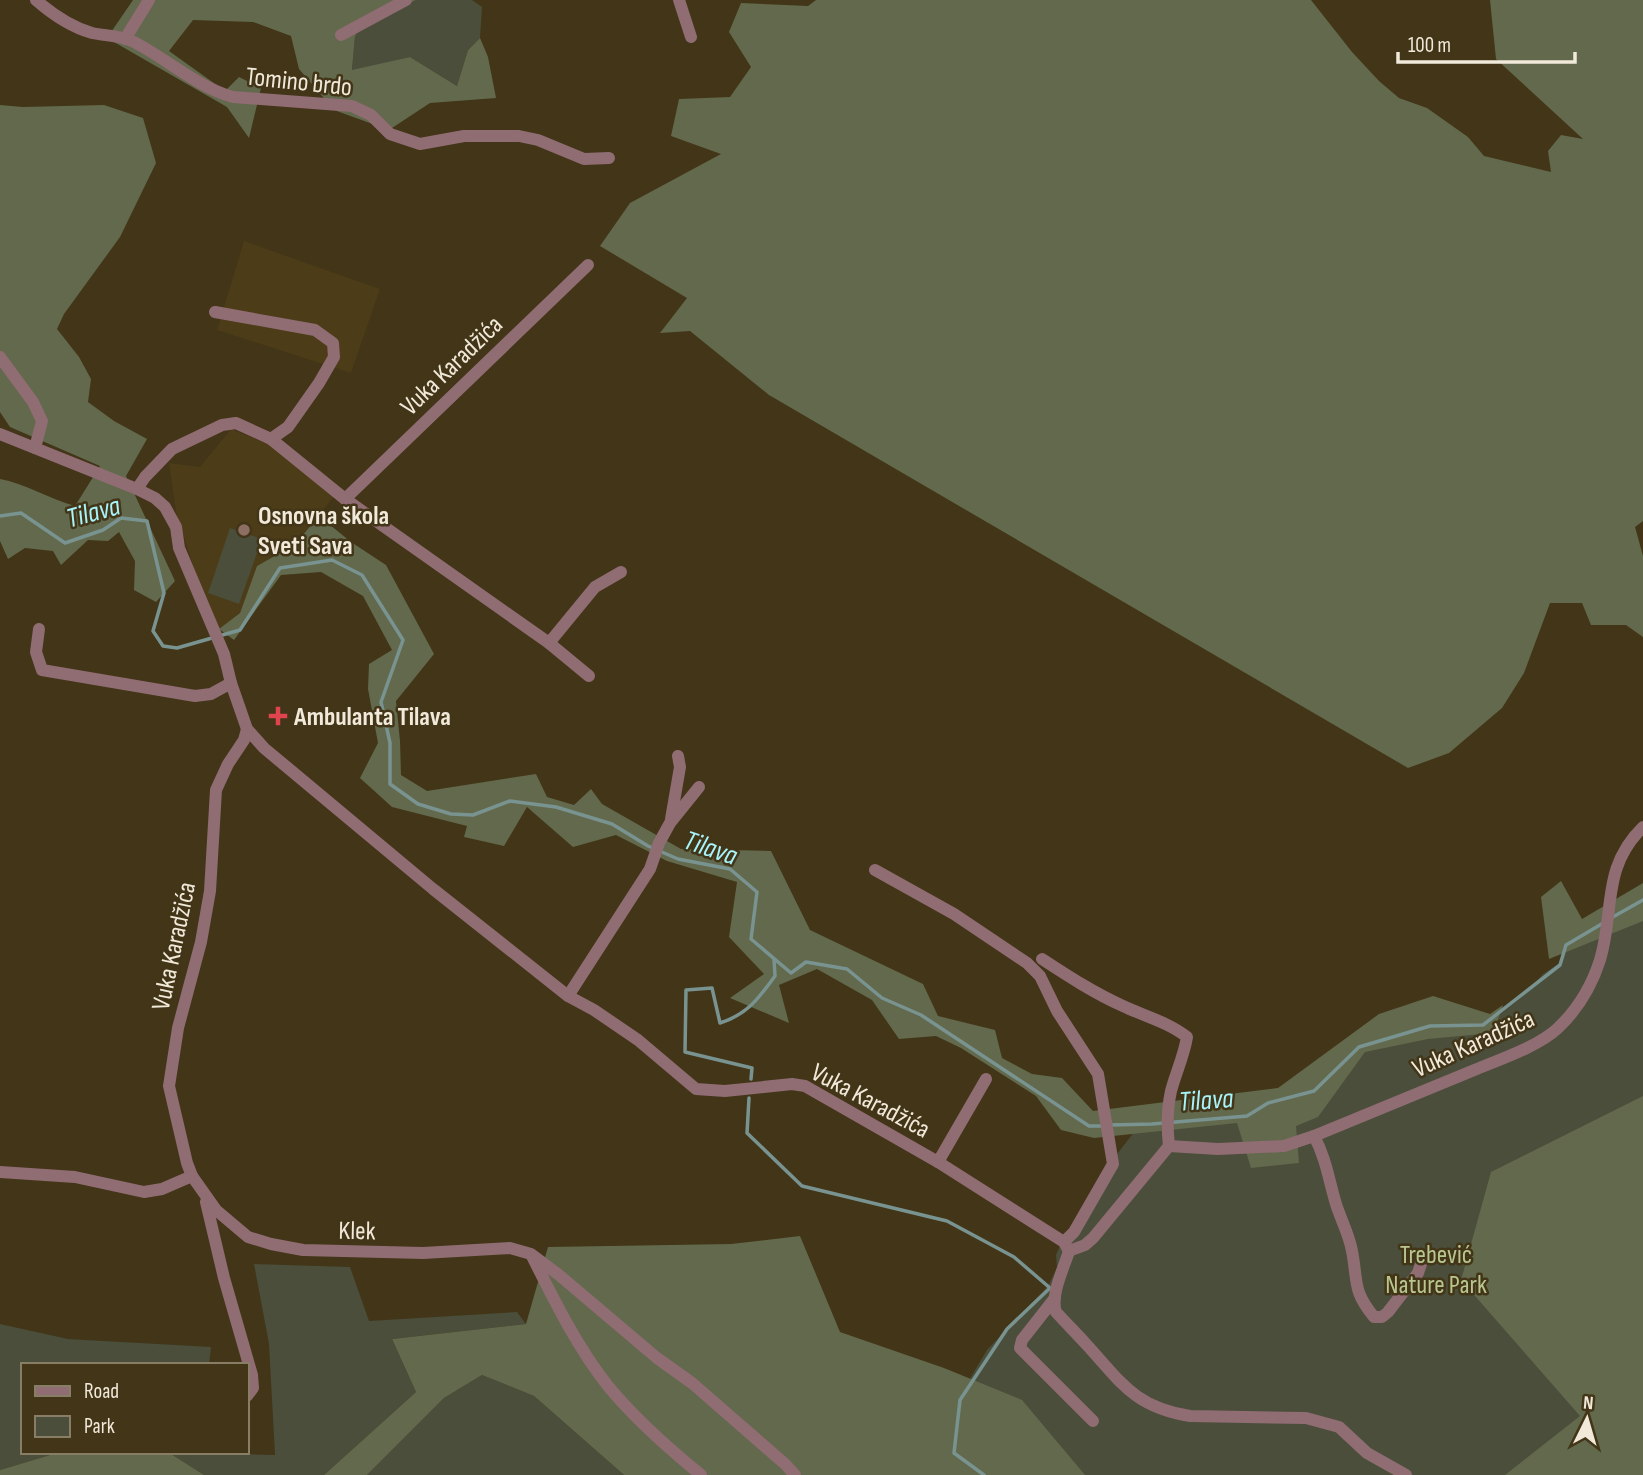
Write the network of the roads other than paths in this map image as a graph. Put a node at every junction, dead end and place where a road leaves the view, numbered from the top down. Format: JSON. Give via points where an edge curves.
{"nodes":[{"id":1,"x":36,"y":0,"type":"edge"},
{"id":2,"x":149,"y":0,"type":"edge"},
{"id":3,"x":406,"y":0,"type":"edge"},
{"id":4,"x":679,"y":0,"type":"edge"},
{"id":5,"x":341,"y":35,"type":"dead end"},
{"id":6,"x":691,"y":37,"type":"dead end"},
{"id":7,"x":125,"y":38,"type":"junction"},
{"id":8,"x":609,"y":158,"type":"dead end"},
{"id":9,"x":588,"y":265,"type":"dead end"},
{"id":10,"x":215,"y":312,"type":"dead end"},
{"id":11,"x":0,"y":357,"type":"edge"},
{"id":12,"x":0,"y":433,"type":"edge"},
{"id":13,"x":271,"y":439,"type":"junction"},
{"id":14,"x":35,"y":448,"type":"junction"},
{"id":15,"x":137,"y":489,"type":"junction"},
{"id":16,"x":345,"y":499,"type":"junction"},
{"id":17,"x":621,"y":572,"type":"dead end"},
{"id":18,"x":39,"y":629,"type":"dead end"},
{"id":19,"x":549,"y":643,"type":"junction"},
{"id":20,"x":589,"y":676,"type":"dead end"},
{"id":21,"x":231,"y":684,"type":"junction"},
{"id":22,"x":247,"y":729,"type":"junction"},
{"id":23,"x":678,"y":756,"type":"dead end"},
{"id":24,"x":699,"y":787,"type":"dead end"},
{"id":25,"x":670,"y":823,"type":"junction"},
{"id":26,"x":1643,"y":827,"type":"edge"},
{"id":27,"x":876,"y":870,"type":"dead end"},
{"id":28,"x":1042,"y":959,"type":"dead end"},
{"id":29,"x":568,"y":996,"type":"junction"},
{"id":30,"x":986,"y":1079,"type":"dead end"},
{"id":31,"x":1314,"y":1136,"type":"junction"},
{"id":32,"x":1169,"y":1146,"type":"junction"},
{"id":33,"x":938,"y":1163,"type":"junction"},
{"id":34,"x":0,"y":1172,"type":"edge"},
{"id":35,"x":192,"y":1176,"type":"junction"},
{"id":36,"x":203,"y":1191,"type":"junction"},
{"id":37,"x":1067,"y":1247,"type":"junction"},
{"id":38,"x":531,"y":1254,"type":"junction"},
{"id":39,"x":1422,"y":1261,"type":"dead end"},
{"id":40,"x":1055,"y":1298,"type":"junction"},
{"id":41,"x":248,"y":1395,"type":"edge"},
{"id":42,"x":1093,"y":1421,"type":"dead end"},
{"id":43,"x":701,"y":1475,"type":"edge"},
{"id":44,"x":794,"y":1475,"type":"edge"},
{"id":45,"x":1406,"y":1475,"type":"edge"}],
"edges":[{"from":1,"to":7,"type":"street","name":"Tomino brdo","via":[[65,22]]},
{"from":2,"to":7,"type":"street"},
{"from":3,"to":5,"type":"street"},
{"from":4,"to":6,"type":"street"},
{"from":7,"to":8,"type":"street","name":"Tomino brdo","via":[[215,92],[352,106],[390,134],[420,144],[464,136],[519,136],[584,159]]},
{"from":9,"to":16,"type":"street","name":"Vuka Karadžića"},
{"from":10,"to":13,"type":"street","via":[[315,330],[333,343],[334,357],[319,383],[288,427]]},
{"from":11,"to":14,"type":"street","via":[[42,421]]},
{"from":12,"to":14,"type":"street","name":"Vuka Karadžića"},
{"from":13,"to":15,"type":"street","via":[[236,423],[222,425],[172,449]]},
{"from":13,"to":16,"type":"street"},
{"from":14,"to":15,"type":"street","name":"Vuka Karadžića"},
{"from":15,"to":21,"type":"street","name":"Vuka Karadžića","via":[[165,507],[176,527],[178,548],[224,654]]},
{"from":16,"to":19,"type":"street"},
{"from":17,"to":19,"type":"street","via":[[596,587]]},
{"from":18,"to":21,"type":"street","via":[[36,652],[42,670],[195,696],[211,695]]},
{"from":19,"to":20,"type":"street"},
{"from":21,"to":22,"type":"street","name":"Vuka Karadžića"},
{"from":22,"to":29,"type":"street","name":"Vuka Karadžića","via":[[433,889]]},
{"from":22,"to":35,"type":"street","name":"Vuka Karadžića","via":[[216,790],[210,891],[169,1086]]},
{"from":23,"to":25,"type":"street"},
{"from":24,"to":25,"type":"street"},
{"from":25,"to":29,"type":"street","via":[[650,869]]},
{"from":26,"to":31,"type":"street","name":"Vuka Karadžića","via":[[1616,865],[1594,977],[1557,1029],[1519,1052]]},
{"from":27,"to":37,"type":"street","via":[[1021,958],[1040,976],[1098,1074],[1113,1164]]},
{"from":28,"to":32,"type":"street","via":[[1075,981],[1186,1037],[1171,1092]]},
{"from":29,"to":33,"type":"street","name":"Vuka Karadžića","via":[[638,1040],[696,1088],[725,1091],[805,1086]]},
{"from":30,"to":33,"type":"street"},
{"from":31,"to":32,"type":"street","name":"Vuka Karadžića","via":[[1284,1146]]},
{"from":31,"to":39,"type":"street","via":[[1323,1151],[1347,1232],[1355,1287],[1374,1317],[1388,1312]]},
{"from":32,"to":37,"type":"street","via":[[1093,1238],[1085,1245]]},
{"from":33,"to":37,"type":"street","name":"Vuka Karadžića"},
{"from":34,"to":35,"type":"street","via":[[75,1177],[144,1192]]},
{"from":35,"to":36,"type":"street","name":"Vuka Karadžića"},
{"from":36,"to":38,"type":"street","name":"Klek","via":[[216,1210],[248,1237],[271,1244],[325,1252],[510,1248]]},
{"from":36,"to":41,"type":"street","name":"Vuka Karadžića","via":[[253,1375]]},
{"from":37,"to":40,"type":"street"},
{"from":38,"to":43,"type":"street","via":[[608,1385],[669,1449]]},
{"from":38,"to":44,"type":"street","name":"Klek","via":[[692,1384]]},
{"from":40,"to":42,"type":"street","via":[[1020,1348]]},
{"from":40,"to":45,"type":"street","via":[[1056,1312],[1123,1388],[1153,1406],[1190,1416],[1306,1418],[1339,1427],[1367,1453]]}]}
